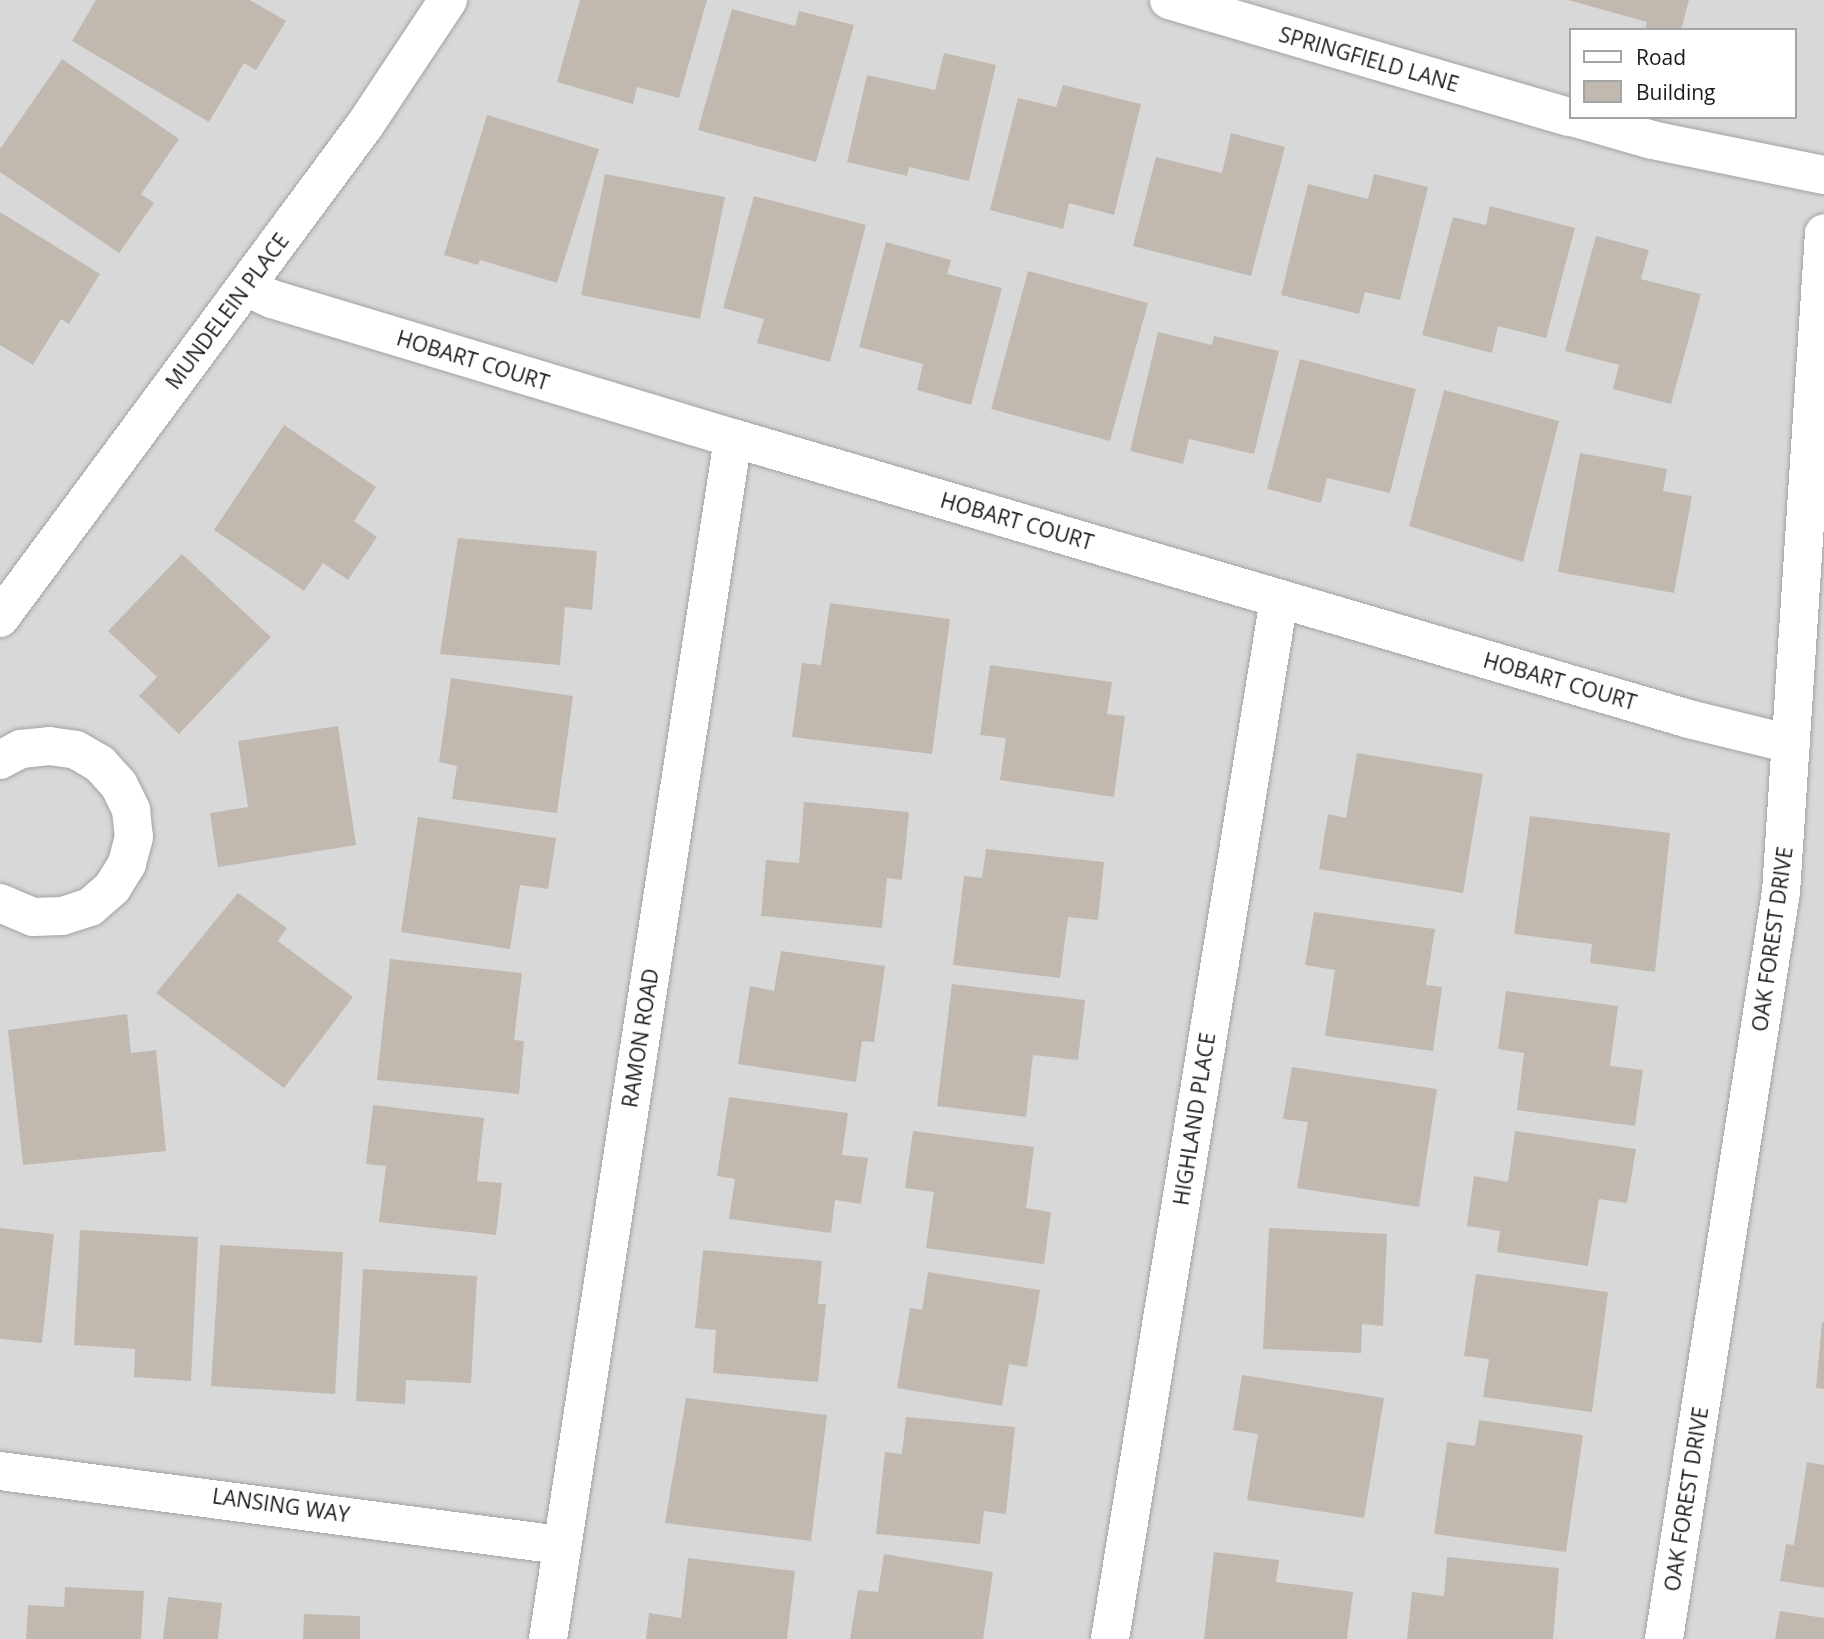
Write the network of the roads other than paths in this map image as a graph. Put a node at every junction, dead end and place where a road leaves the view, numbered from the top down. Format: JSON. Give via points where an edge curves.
{"nodes":[{"id":1,"x":448,"y":0,"type":"edge"},
{"id":2,"x":1169,"y":0,"type":"edge"},
{"id":3,"x":1568,"y":116,"type":"edge"},
{"id":4,"x":1578,"y":119,"type":"edge"},
{"id":5,"x":1824,"y":175,"type":"edge"},
{"id":6,"x":1824,"y":233,"type":"edge"},
{"id":7,"x":246,"y":286,"type":"junction"},
{"id":8,"x":733,"y":438,"type":"junction"},
{"id":9,"x":1279,"y":599,"type":"junction"},
{"id":10,"x":0,"y":618,"type":"edge"},
{"id":11,"x":1791,"y":744,"type":"junction"},
{"id":12,"x":0,"y":760,"type":"edge"},
{"id":13,"x":0,"y":903,"type":"edge"},
{"id":14,"x":0,"y":1471,"type":"edge"},
{"id":15,"x":561,"y":1545,"type":"junction"},
{"id":16,"x":548,"y":1639,"type":"edge"},
{"id":17,"x":1110,"y":1639,"type":"edge"},
{"id":18,"x":1664,"y":1639,"type":"edge"}],
"edges":[{"from":1,"to":7,"type":"street","name":"MUNDELEIN PLACE"},
{"from":2,"to":3,"type":"street","name":"SPRINGFIELD LANE"},
{"from":4,"to":5,"type":"street","name":"SPRINGFIELD LANE","via":[[1652,140]]},
{"from":6,"to":11,"type":"street","name":"OAK FOREST DRIVE"},
{"from":7,"to":8,"type":"street","name":"HOBART COURT","via":[[272,299]]},
{"from":7,"to":10,"type":"street","name":"MUNDELEIN PLACE"},
{"from":8,"to":9,"type":"street","name":"HOBART COURT"},
{"from":8,"to":15,"type":"street","name":"RAMON ROAD"},
{"from":9,"to":11,"type":"street","name":"HOBART COURT"},
{"from":9,"to":17,"type":"street","name":"HIGHLAND PLACE"},
{"from":11,"to":18,"type":"street","name":"OAK FOREST DRIVE","via":[[1782,892]]},
{"from":12,"to":13,"type":"street","via":[[21,749],[76,750],[100,764],[119,785],[131,810],[134,836],[127,864],[112,888],[90,907],[62,916],[33,917]]},
{"from":14,"to":15,"type":"street","name":"LANSING WAY"},
{"from":15,"to":16,"type":"street","name":"RAMON ROAD"}]}
